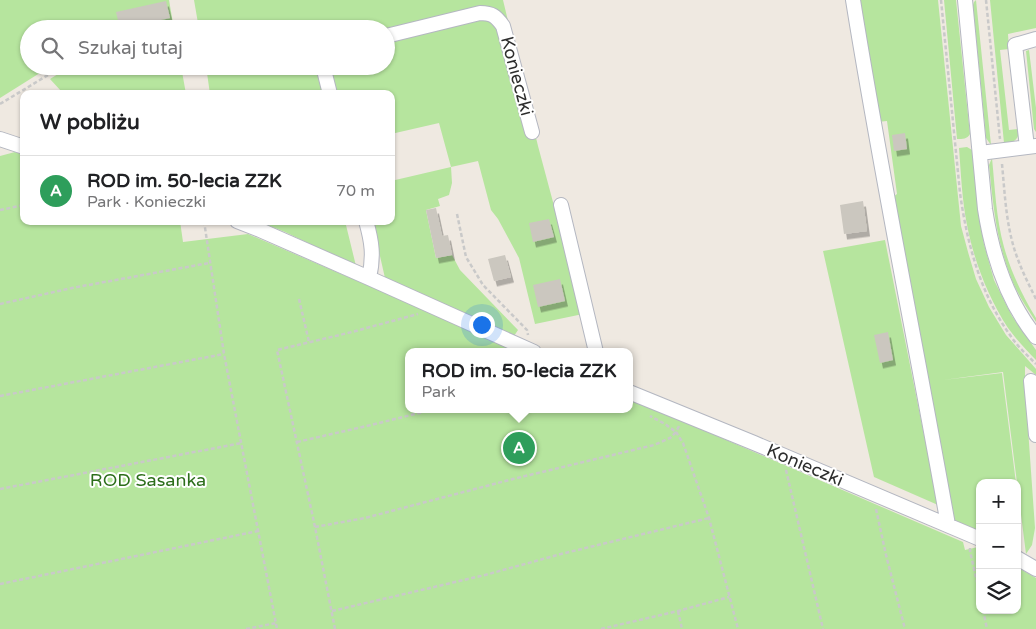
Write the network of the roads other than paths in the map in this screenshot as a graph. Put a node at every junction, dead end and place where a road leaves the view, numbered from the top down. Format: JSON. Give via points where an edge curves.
{"nodes":[{"id":1,"x":852,"y":0,"type":"edge"},
{"id":2,"x":964,"y":0,"type":"edge"},
{"id":3,"x":395,"y":34,"type":"edge"},
{"id":4,"x":1036,"y":39,"type":"edge"},
{"id":5,"x":325,"y":75,"type":"edge"},
{"id":6,"x":329,"y":90,"type":"edge"},
{"id":7,"x":532,"y":132,"type":"dead end"},
{"id":8,"x":0,"y":139,"type":"edge"},
{"id":9,"x":20,"y":146,"type":"edge"},
{"id":10,"x":1031,"y":146,"type":"edge"},
{"id":11,"x":980,"y":153,"type":"junction"},
{"id":12,"x":561,"y":205,"type":"dead end"},
{"id":13,"x":247,"y":225,"type":"edge"},
{"id":14,"x":367,"y":225,"type":"edge"},
{"id":15,"x":369,"y":278,"type":"junction"},
{"id":16,"x":1036,"y":337,"type":"edge"},
{"id":17,"x":526,"y":348,"type":"edge"},
{"id":18,"x":595,"y":348,"type":"edge"},
{"id":19,"x":1031,"y":381,"type":"dead end"},
{"id":20,"x":633,"y":394,"type":"edge"},
{"id":21,"x":1036,"y":435,"type":"edge"},
{"id":22,"x":948,"y":525,"type":"junction"},
{"id":23,"x":975,"y":544,"type":"edge"},
{"id":24,"x":1021,"y":559,"type":"edge"},
{"id":25,"x":1034,"y":564,"type":"edge"}],
"edges":[{"from":1,"to":22,"type":"street"},
{"from":2,"to":11,"type":"street"},
{"from":3,"to":7,"type":"street","name":"Konieczki","via":[[480,13],[489,13],[498,19],[504,26]]},
{"from":4,"to":10,"type":"street","via":[[1014,45]]},
{"from":5,"to":6,"type":"street"},
{"from":8,"to":9,"type":"street"},
{"from":10,"to":11,"type":"street"},
{"from":11,"to":16,"type":"street","via":[[985,208],[995,258],[1017,309]]},
{"from":12,"to":18,"type":"street"},
{"from":13,"to":15,"type":"street"},
{"from":14,"to":15,"type":"street","via":[[372,256]]},
{"from":15,"to":17,"type":"street"},
{"from":19,"to":21,"type":"street"},
{"from":20,"to":22,"type":"street","name":"Konieczki"},
{"from":22,"to":23,"type":"street","name":"Konieczki"},
{"from":24,"to":25,"type":"street"}]}
